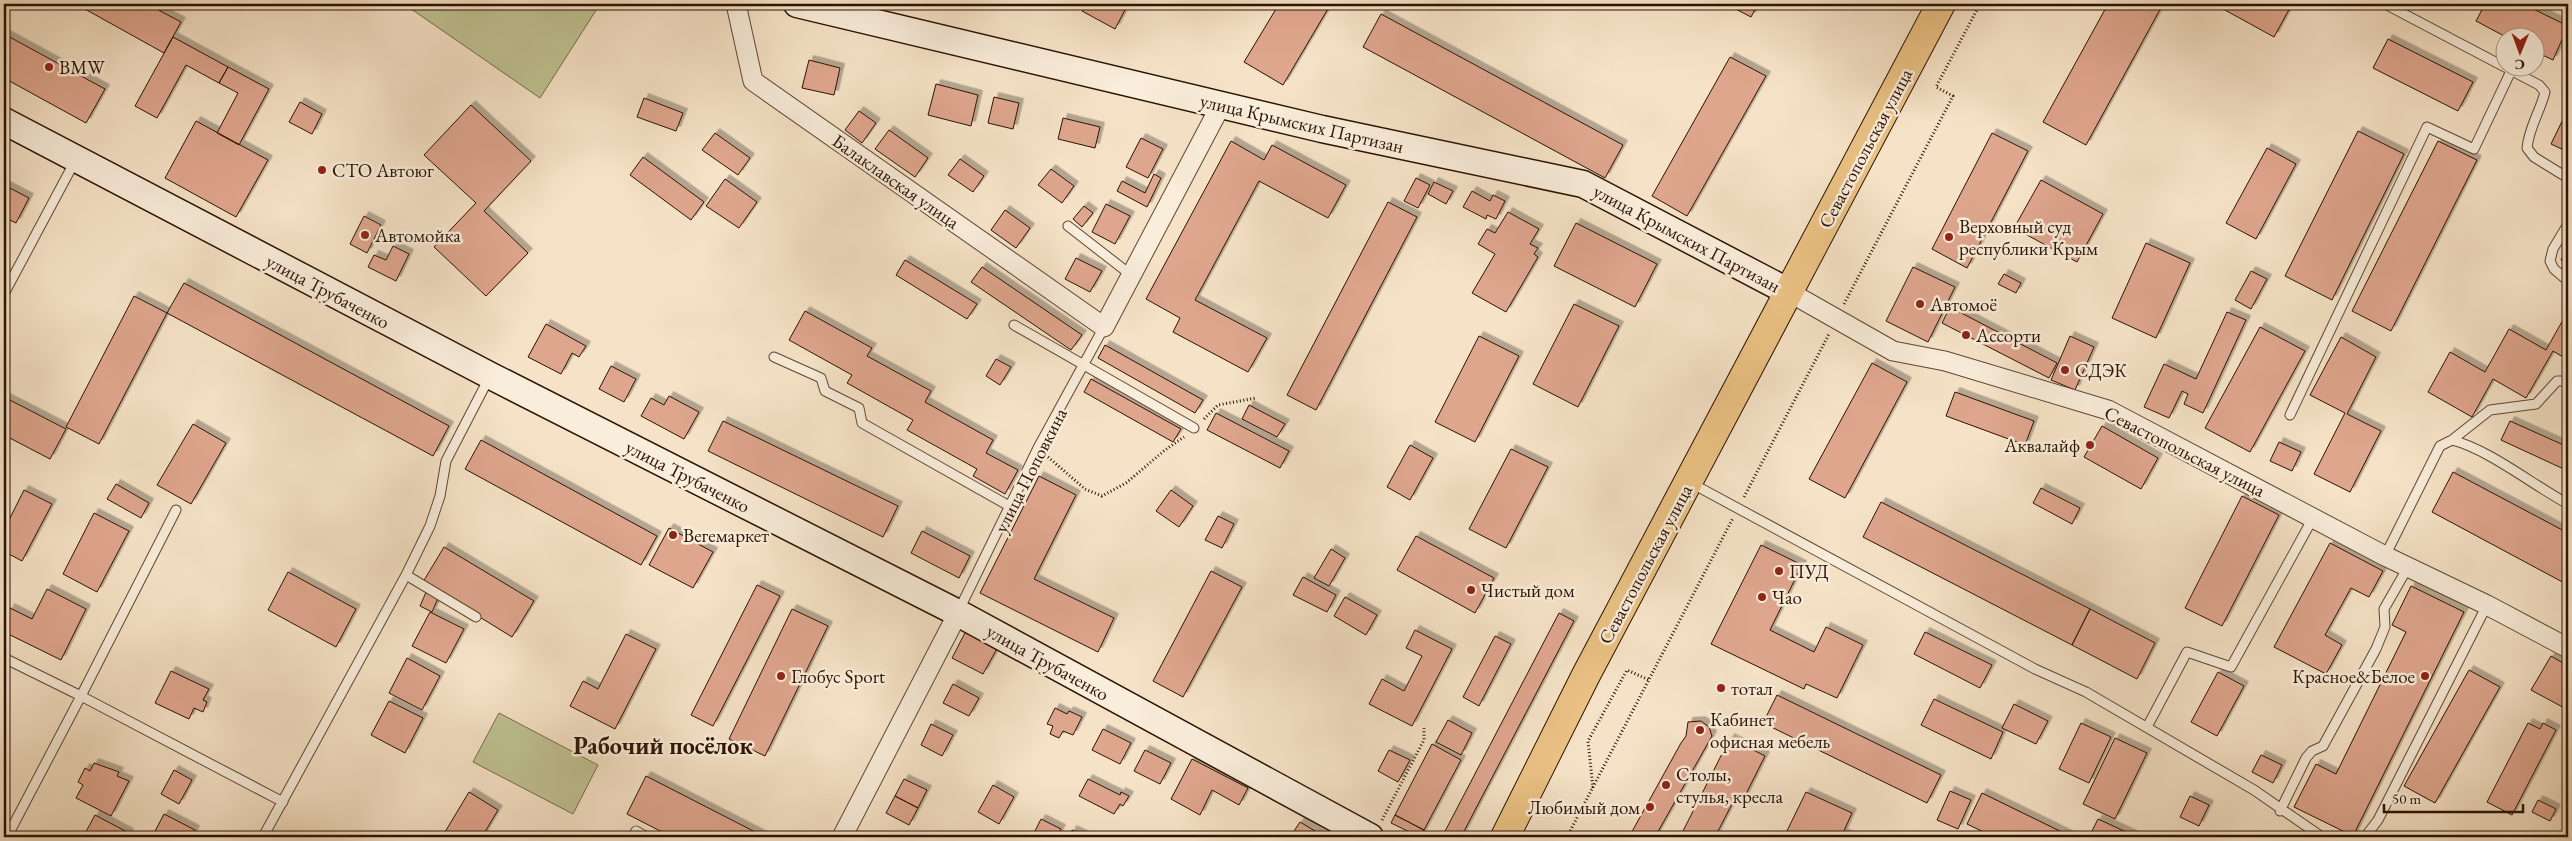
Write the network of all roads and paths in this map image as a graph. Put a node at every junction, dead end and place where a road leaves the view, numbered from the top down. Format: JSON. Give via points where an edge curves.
{"nodes":[{"id":1,"x":736,"y":4,"type":"edge"},
{"id":2,"x":797,"y":4,"type":"edge"},
{"id":3,"x":1941,"y":4,"type":"edge"},
{"id":4,"x":1980,"y":4,"type":"edge"},
{"id":5,"x":2385,"y":4,"type":"edge"},
{"id":6,"x":2494,"y":62,"type":"edge"},
{"id":7,"x":2508,"y":78,"type":"edge"},
{"id":8,"x":2526,"y":78,"type":"edge"},
{"id":9,"x":1221,"y":105,"type":"junction"},
{"id":10,"x":4,"y":121,"type":"edge"},
{"id":11,"x":76,"y":159,"type":"junction"},
{"id":12,"x":2568,"y":178,"type":"edge"},
{"id":13,"x":2568,"y":224,"type":"edge"},
{"id":14,"x":1068,"y":226,"type":"dead end"},
{"id":15,"x":1131,"y":275,"type":"junction"},
{"id":16,"x":2568,"y":281,"type":"edge"},
{"id":17,"x":1789,"y":292,"type":"junction"},
{"id":18,"x":4,"y":294,"type":"edge"},
{"id":19,"x":1837,"y":319,"type":"junction"},
{"id":20,"x":1014,"y":325,"type":"dead end"},
{"id":21,"x":1104,"y":327,"type":"junction"},
{"id":22,"x":774,"y":357,"type":"dead end"},
{"id":23,"x":1085,"y":366,"type":"junction"},
{"id":24,"x":491,"y":376,"type":"junction"},
{"id":25,"x":2568,"y":381,"type":"edge"},
{"id":26,"x":1256,"y":398,"type":"dead end"},
{"id":27,"x":2290,"y":414,"type":"dead end"},
{"id":28,"x":1194,"y":428,"type":"junction"},
{"id":29,"x":2452,"y":440,"type":"junction"},
{"id":30,"x":1038,"y":448,"type":"junction"},
{"id":31,"x":1688,"y":481,"type":"junction"},
{"id":32,"x":2568,"y":504,"type":"edge"},
{"id":33,"x":1011,"y":507,"type":"junction"},
{"id":34,"x":1738,"y":508,"type":"junction"},
{"id":35,"x":176,"y":510,"type":"dead end"},
{"id":36,"x":2313,"y":518,"type":"junction"},
{"id":37,"x":2385,"y":556,"type":"junction"},
{"id":38,"x":2408,"y":567,"type":"junction"},
{"id":39,"x":406,"y":575,"type":"junction"},
{"id":40,"x":2488,"y":605,"type":"junction"},
{"id":41,"x":958,"y":613,"type":"junction"},
{"id":42,"x":476,"y":617,"type":"dead end"},
{"id":43,"x":2568,"y":648,"type":"edge"},
{"id":44,"x":4,"y":658,"type":"edge"},
{"id":45,"x":1649,"y":680,"type":"junction"},
{"id":46,"x":81,"y":696,"type":"junction"},
{"id":47,"x":2147,"y":727,"type":"junction"},
{"id":48,"x":1424,"y":728,"type":"dead end"},
{"id":49,"x":1593,"y":788,"type":"junction"},
{"id":50,"x":283,"y":802,"type":"junction"},
{"id":51,"x":2280,"y":811,"type":"junction"},
{"id":52,"x":1376,"y":829,"type":"edge"},
{"id":53,"x":7,"y":837,"type":"edge"},
{"id":54,"x":263,"y":837,"type":"edge"},
{"id":55,"x":632,"y":837,"type":"edge"},
{"id":56,"x":647,"y":837,"type":"edge"},
{"id":57,"x":842,"y":837,"type":"edge"},
{"id":58,"x":1505,"y":837,"type":"edge"},
{"id":59,"x":1567,"y":837,"type":"edge"},
{"id":60,"x":2322,"y":837,"type":"edge"},
{"id":61,"x":2365,"y":837,"type":"edge"}],
"edges":[{"from":1,"to":21,"type":"street","name":"Балаклавская улица","via":[[754,81]]},
{"from":2,"to":9,"type":"street","name":"улица Крымских Партизан"},
{"from":3,"to":17,"type":"main road","name":"Севастопольская улица"},
{"from":4,"to":19,"type":"path","via":[[1936,87],[1953,96]]},
{"from":5,"to":6,"type":"lane"},
{"from":7,"to":27,"type":"lane","via":[[2474,149],[2428,127]]},
{"from":8,"to":12,"type":"lane","via":[[2539,84],[2545,92],[2542,106],[2534,118],[2527,148],[2534,157]]},
{"from":9,"to":15,"type":"street","name":"улица Поповкина"},
{"from":9,"to":17,"type":"street","name":"улица Крымских Партизан","via":[[1583,184]]},
{"from":10,"to":11,"type":"street","name":"улица Трубаченко"},
{"from":11,"to":18,"type":"lane"},
{"from":11,"to":24,"type":"street","name":"улица Трубаченко"},
{"from":13,"to":16,"type":"lane","via":[[2550,261]]},
{"from":14,"to":15,"type":"lane"},
{"from":15,"to":21,"type":"street","name":"улица Поповкина"},
{"from":17,"to":19,"type":"street","name":"Севастопольская улица"},
{"from":17,"to":31,"type":"main road","name":"Севастопольская улица"},
{"from":19,"to":34,"type":"path"},
{"from":19,"to":36,"type":"street","name":"Севастопольская улица","via":[[1893,351],[1945,361],[2108,410]]},
{"from":20,"to":23,"type":"lane"},
{"from":21,"to":23,"type":"lane","name":"улица Поповкина"},
{"from":22,"to":33,"type":"lane","via":[[821,378],[825,391],[859,408],[862,423]]},
{"from":23,"to":28,"type":"lane"},
{"from":23,"to":30,"type":"lane","name":"улица Поповкина"},
{"from":24,"to":39,"type":"lane","via":[[446,461],[440,496],[430,526]]},
{"from":24,"to":41,"type":"street","name":"улица Трубаченко"},
{"from":25,"to":29,"type":"lane","via":[[2557,382],[2536,404],[2490,410]]},
{"from":26,"to":28,"type":"path","via":[[1218,405]]},
{"from":28,"to":30,"type":"path","via":[[1126,483],[1102,496],[1085,489]]},
{"from":29,"to":32,"type":"lane","via":[[2470,444]]},
{"from":29,"to":37,"type":"lane","via":[[2440,446]]},
{"from":30,"to":33,"type":"lane","name":"улица Поповкина"},
{"from":31,"to":34,"type":"lane"},
{"from":31,"to":58,"type":"main road","name":"Севастопольская улица"},
{"from":33,"to":41,"type":"lane","name":"улица Поповкина"},
{"from":34,"to":45,"type":"path"},
{"from":34,"to":47,"type":"lane"},
{"from":35,"to":46,"type":"lane"},
{"from":36,"to":37,"type":"street","name":"Севастопольская улица"},
{"from":36,"to":47,"type":"lane","via":[[2231,667],[2187,652]]},
{"from":37,"to":38,"type":"street","name":"Севастопольская улица"},
{"from":38,"to":40,"type":"street","name":"Севастопольская улица"},
{"from":38,"to":51,"type":"lane","via":[[2384,609],[2385,628],[2376,649],[2323,746],[2312,750],[2306,758]]},
{"from":39,"to":42,"type":"lane"},
{"from":39,"to":50,"type":"lane"},
{"from":40,"to":43,"type":"street","name":"Севастопольская улица"},
{"from":40,"to":61,"type":"lane","via":[[2378,820]]},
{"from":41,"to":52,"type":"street","name":"улица Трубаченко"},
{"from":41,"to":57,"type":"street","name":"улица Поповкина"},
{"from":44,"to":46,"type":"lane"},
{"from":45,"to":49,"type":"path"},
{"from":45,"to":49,"type":"path","via":[[1627,670],[1588,741]]},
{"from":46,"to":50,"type":"lane"},
{"from":46,"to":53,"type":"lane"},
{"from":47,"to":51,"type":"lane","via":[[2254,790]]},
{"from":48,"to":52,"type":"path","via":[[1424,740]]},
{"from":49,"to":59,"type":"path"},
{"from":50,"to":54,"type":"lane"},
{"from":51,"to":60,"type":"lane"},
{"from":55,"to":56,"type":"lane","via":[[636,831]]}]}
